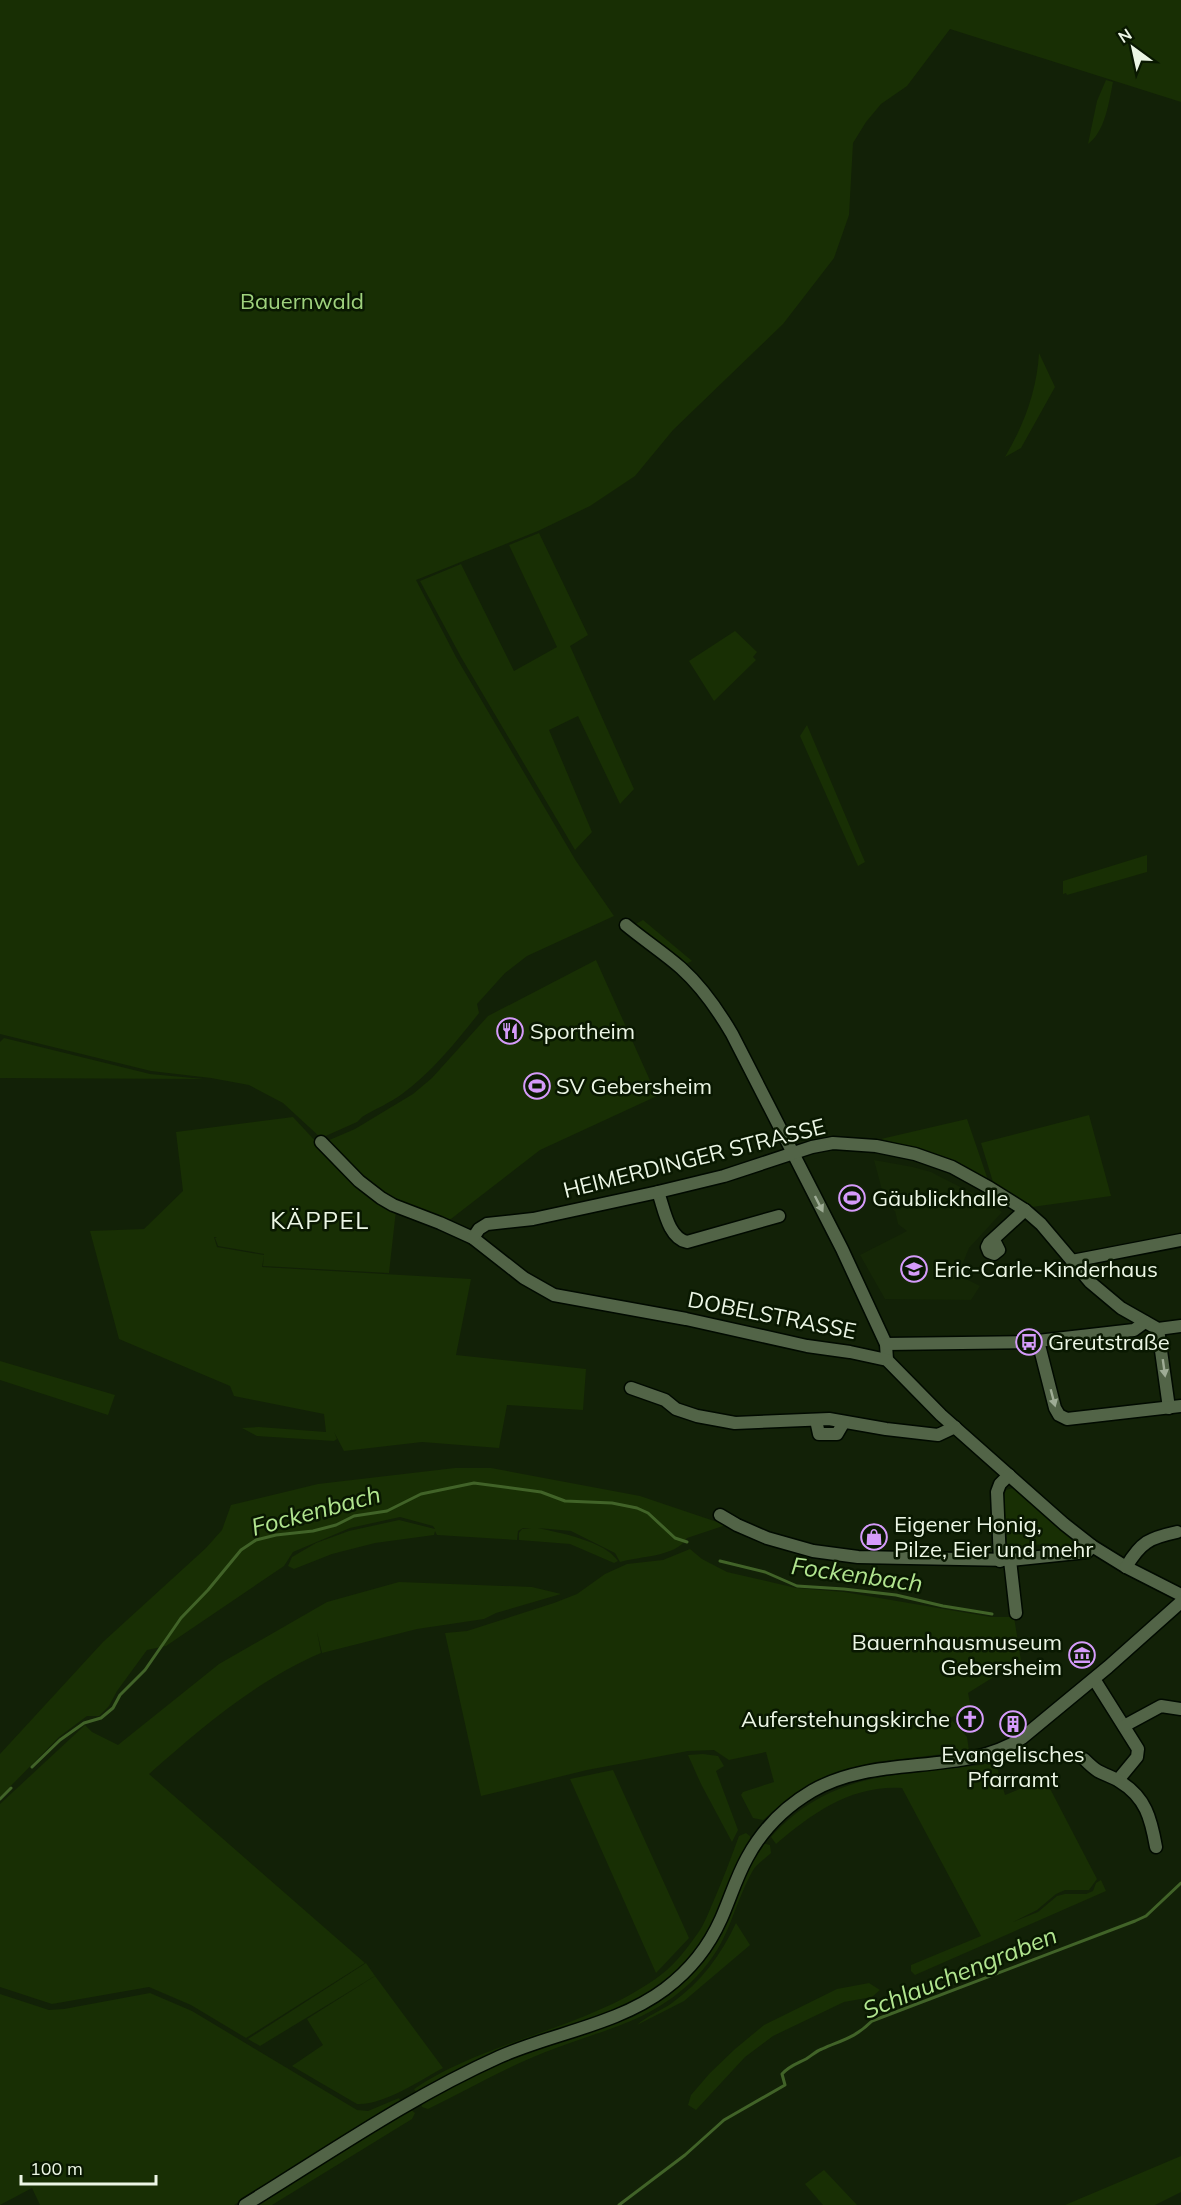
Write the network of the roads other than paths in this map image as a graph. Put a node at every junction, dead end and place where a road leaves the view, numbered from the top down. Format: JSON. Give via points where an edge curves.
{"nodes":[{"id":1,"x":626,"y":925,"type":"dead end"},
{"id":2,"x":321,"y":1142,"type":"dead end"},
{"id":3,"x":793,"y":1152,"type":"junction"},
{"id":4,"x":658,"y":1192,"type":"junction"},
{"id":5,"x":1025,"y":1210,"type":"junction"},
{"id":6,"x":779,"y":1216,"type":"dead end"},
{"id":7,"x":473,"y":1238,"type":"junction"},
{"id":8,"x":994,"y":1240,"type":"dead end"},
{"id":9,"x":1181,"y":1240,"type":"edge"},
{"id":10,"x":1072,"y":1261,"type":"junction"},
{"id":11,"x":1145,"y":1322,"type":"junction"},
{"id":12,"x":1181,"y":1326,"type":"edge"},
{"id":13,"x":1158,"y":1329,"type":"junction"},
{"id":14,"x":1038,"y":1341,"type":"junction"},
{"id":15,"x":886,"y":1344,"type":"junction"},
{"id":16,"x":887,"y":1360,"type":"junction"},
{"id":17,"x":631,"y":1388,"type":"dead end"},
{"id":18,"x":1175,"y":1407,"type":"edge"},
{"id":19,"x":955,"y":1427,"type":"junction"},
{"id":20,"x":1009,"y":1475,"type":"junction"},
{"id":21,"x":720,"y":1515,"type":"dead end"},
{"id":22,"x":1177,"y":1532,"type":"dead end"},
{"id":23,"x":1092,"y":1546,"type":"junction"},
{"id":24,"x":1005,"y":1561,"type":"junction"},
{"id":25,"x":1126,"y":1567,"type":"junction"},
{"id":26,"x":1181,"y":1595,"type":"edge"},
{"id":27,"x":1181,"y":1602,"type":"edge"},
{"id":28,"x":1016,"y":1613,"type":"dead end"},
{"id":29,"x":1094,"y":1679,"type":"junction"},
{"id":30,"x":1181,"y":1709,"type":"edge"},
{"id":31,"x":1124,"y":1726,"type":"junction"},
{"id":32,"x":1084,"y":1759,"type":"dead end"},
{"id":33,"x":1118,"y":1780,"type":"junction"},
{"id":34,"x":1156,"y":1847,"type":"dead end"},
{"id":35,"x":245,"y":2205,"type":"edge"}],
"edges":[{"from":1,"to":3,"type":"street","via":[[681,968],[714,1005]]},
{"from":2,"to":7,"type":"street","name":"DOBELSTRASSE","via":[[381,1198]]},
{"from":3,"to":4,"type":"street","name":"HEIMERDINGER STRASSE","via":[[724,1176]]},
{"from":3,"to":5,"type":"street","name":"HEIMERDINGER STRASSE","via":[[833,1143],[915,1154],[952,1167]]},
{"from":3,"to":15,"type":"street","one_way":true},
{"from":4,"to":6,"type":"street","via":[[679,1241]]},
{"from":4,"to":7,"type":"street","name":"HEIMERDINGER STRASSE","via":[[533,1219],[487,1224]]},
{"from":5,"to":8,"type":"street"},
{"from":5,"to":10,"type":"street","name":"HEIMERDINGER STRASSE"},
{"from":7,"to":16,"type":"street","name":"DOBELSTRASSE","via":[[524,1278],[554,1295]]},
{"from":9,"to":10,"type":"street"},
{"from":10,"to":11,"type":"street","name":"HEIMERDINGER STRASSE","via":[[1120,1308]]},
{"from":11,"to":13,"type":"street","name":"HEIMERDINGER STRASSE"},
{"from":11,"to":14,"type":"street","via":[[1126,1331]]},
{"from":12,"to":13,"type":"street"},
{"from":13,"to":18,"type":"street","one_way":true},
{"from":14,"to":15,"type":"street"},
{"from":14,"to":18,"type":"street","one_way":true,"via":[[1055,1408],[1067,1419]]},
{"from":15,"to":16,"type":"street"},
{"from":16,"to":19,"type":"street"},
{"from":17,"to":19,"type":"street","via":[[697,1416],[735,1423],[816,1420],[819,1434],[837,1434],[844,1422],[939,1435]]},
{"from":19,"to":20,"type":"street"},
{"from":20,"to":23,"type":"street"},
{"from":20,"to":24,"type":"street","via":[[997,1492]]},
{"from":21,"to":24,"type":"street","via":[[767,1538],[813,1551],[858,1557]]},
{"from":22,"to":25,"type":"street","via":[[1143,1543]]},
{"from":23,"to":24,"type":"street","via":[[1086,1552]]},
{"from":23,"to":25,"type":"street"},
{"from":24,"to":28,"type":"street"},
{"from":25,"to":26,"type":"street"},
{"from":27,"to":29,"type":"street"},
{"from":29,"to":31,"type":"street"},
{"from":29,"to":35,"type":"street","via":[[1010,1745],[979,1756],[863,1771],[813,1790],[783,1812],[762,1835],[746,1859],[706,1946],[683,1974],[653,1997],[618,2015],[499,2057],[438,2087]]},
{"from":30,"to":31,"type":"street","via":[[1158,1707]]},
{"from":31,"to":33,"type":"street","via":[[1138,1752]]},
{"from":32,"to":33,"type":"street","via":[[1097,1771]]},
{"from":33,"to":34,"type":"street","via":[[1146,1807]]}]}
